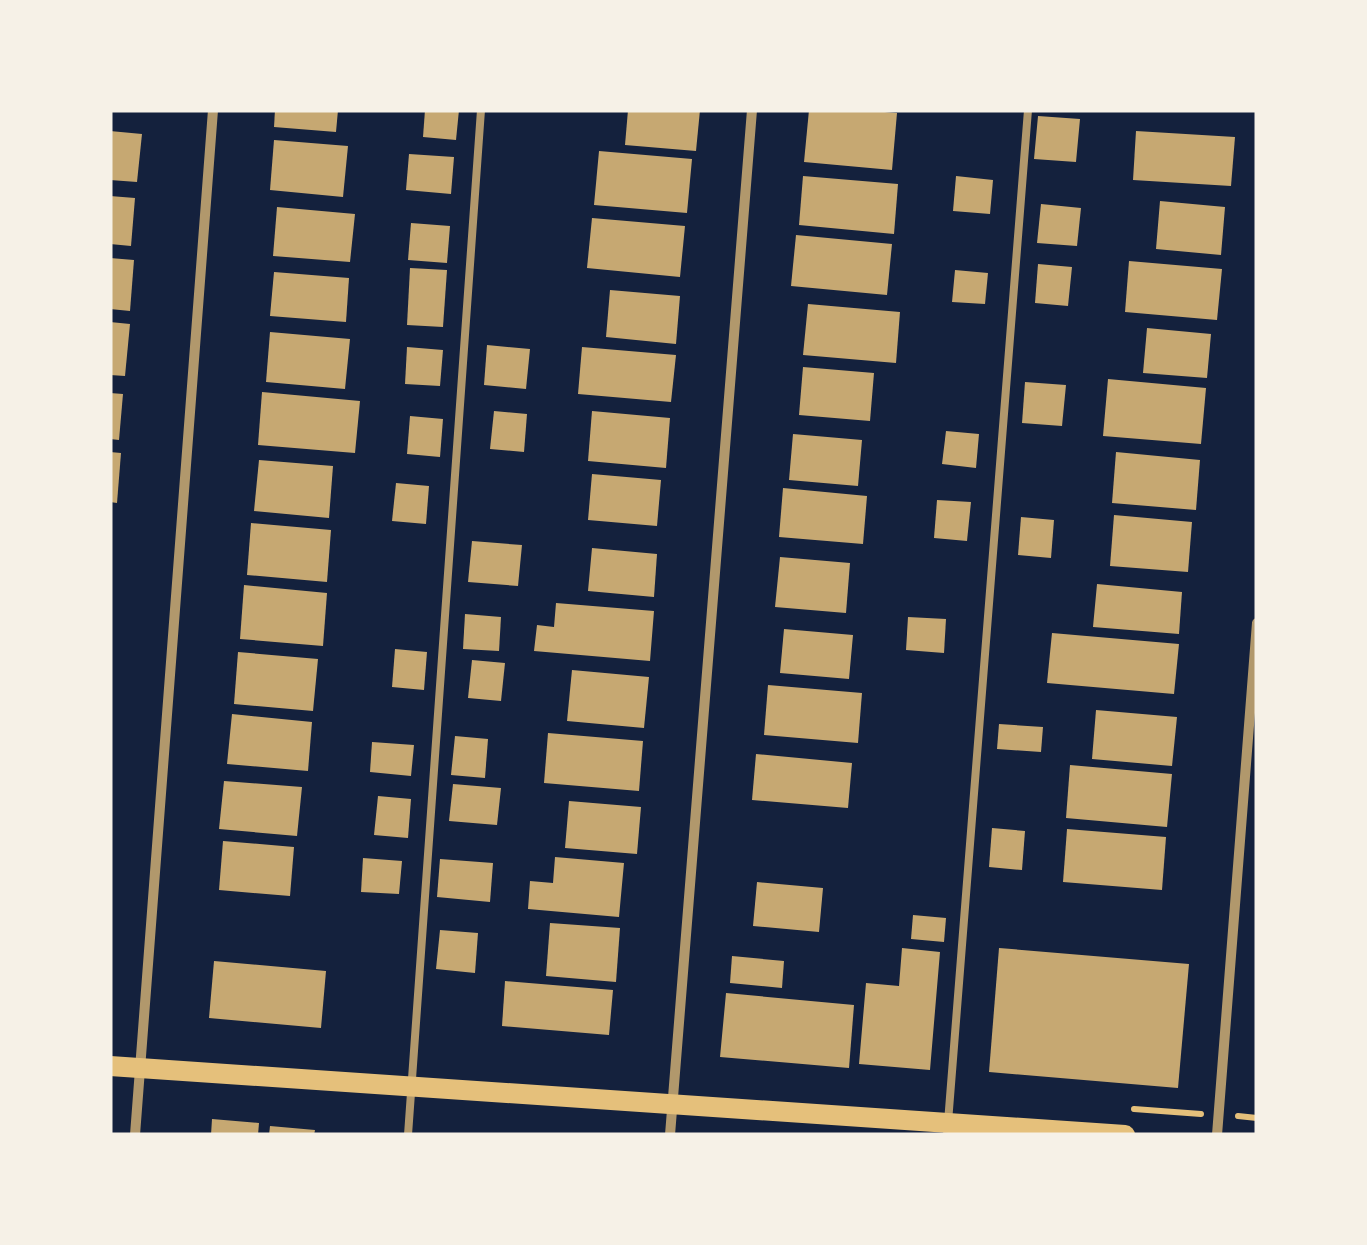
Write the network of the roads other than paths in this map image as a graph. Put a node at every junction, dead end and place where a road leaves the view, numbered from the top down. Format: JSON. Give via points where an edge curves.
{"nodes":[{"id":1,"x":212,"y":110,"type":"edge"},
{"id":2,"x":481,"y":110,"type":"edge"},
{"id":3,"x":752,"y":110,"type":"edge"},
{"id":4,"x":1028,"y":110,"type":"edge"},
{"id":5,"x":1257,"y":622,"type":"edge"},
{"id":6,"x":110,"y":1066,"type":"edge"},
{"id":7,"x":139,"y":1068,"type":"junction"},
{"id":8,"x":412,"y":1085,"type":"junction"},
{"id":9,"x":672,"y":1104,"type":"junction"},
{"id":10,"x":948,"y":1128,"type":"edge"},
{"id":11,"x":134,"y":1135,"type":"edge"},
{"id":12,"x":408,"y":1135,"type":"edge"},
{"id":13,"x":670,"y":1135,"type":"edge"},
{"id":14,"x":1125,"y":1135,"type":"edge"},
{"id":15,"x":1218,"y":1135,"type":"edge"}],
"edges":[{"from":1,"to":7,"type":"street"},
{"from":2,"to":8,"type":"lane"},
{"from":3,"to":9,"type":"street"},
{"from":4,"to":10,"type":"lane"},
{"from":5,"to":15,"type":"street"},
{"from":6,"to":7,"type":"main road"},
{"from":7,"to":8,"type":"main road"},
{"from":7,"to":11,"type":"street"},
{"from":8,"to":9,"type":"main road"},
{"from":8,"to":12,"type":"lane"},
{"from":9,"to":10,"type":"main road"},
{"from":9,"to":13,"type":"street"},
{"from":10,"to":14,"type":"main road"}]}
